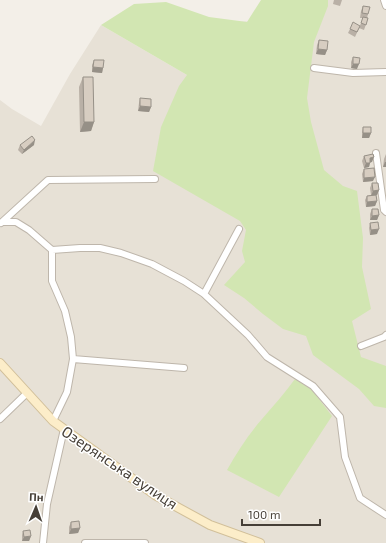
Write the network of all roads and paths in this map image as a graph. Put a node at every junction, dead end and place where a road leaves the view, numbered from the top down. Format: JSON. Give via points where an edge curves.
{"nodes":[{"id":1,"x":384,"y":0,"type":"edge"},
{"id":2,"x":386,"y":6,"type":"edge"},
{"id":3,"x":314,"y":68,"type":"dead end"},
{"id":4,"x":386,"y":72,"type":"edge"},
{"id":5,"x":376,"y":153,"type":"dead end"},
{"id":6,"x":154,"y":178,"type":"dead end"},
{"id":7,"x":386,"y":212,"type":"edge"},
{"id":8,"x":1,"y":223,"type":"edge"},
{"id":9,"x":239,"y":229,"type":"dead end"},
{"id":10,"x":52,"y":250,"type":"junction"},
{"id":11,"x":204,"y":294,"type":"junction"},
{"id":12,"x":386,"y":335,"type":"edge"},
{"id":13,"x":361,"y":346,"type":"dead end"},
{"id":14,"x":73,"y":359,"type":"junction"},
{"id":15,"x":0,"y":363,"type":"edge"},
{"id":16,"x":184,"y":368,"type":"dead end"},
{"id":17,"x":27,"y":393,"type":"junction"},
{"id":18,"x":0,"y":419,"type":"edge"},
{"id":19,"x":52,"y":421,"type":"junction"},
{"id":20,"x":64,"y":429,"type":"junction"},
{"id":21,"x":386,"y":515,"type":"edge"},
{"id":22,"x":43,"y":543,"type":"edge"},
{"id":23,"x":85,"y":543,"type":"edge"},
{"id":24,"x":145,"y":543,"type":"edge"},
{"id":25,"x":260,"y":543,"type":"edge"}],
"edges":[{"from":1,"to":2,"type":"street"},
{"from":3,"to":4,"type":"street","via":[[353,73]]},
{"from":5,"to":7,"type":"street"},
{"from":6,"to":8,"type":"street","via":[[48,180]]},
{"from":8,"to":10,"type":"street","via":[[16,222]]},
{"from":9,"to":11,"type":"street"},
{"from":10,"to":11,"type":"street","via":[[100,248],[121,253],[152,264]]},
{"from":10,"to":14,"type":"street","via":[[52,281],[65,311]]},
{"from":11,"to":21,"type":"street","via":[[248,335],[268,358],[313,386],[340,417],[345,457],[360,498]]},
{"from":12,"to":13,"type":"street"},
{"from":14,"to":16,"type":"street"},
{"from":14,"to":19,"type":"street","via":[[66,392]]},
{"from":15,"to":17,"type":"street","name":"Озерянська вулиця"},
{"from":17,"to":18,"type":"street"},
{"from":17,"to":19,"type":"street","name":"Озерянська вулиця"},
{"from":19,"to":20,"type":"street","name":"Озерянська вулиця"},
{"from":20,"to":22,"type":"street","via":[[47,504]]},
{"from":20,"to":25,"type":"street","name":"Озерянська вулиця","via":[[155,495],[210,525]]},
{"from":23,"to":24,"type":"street"}]}
